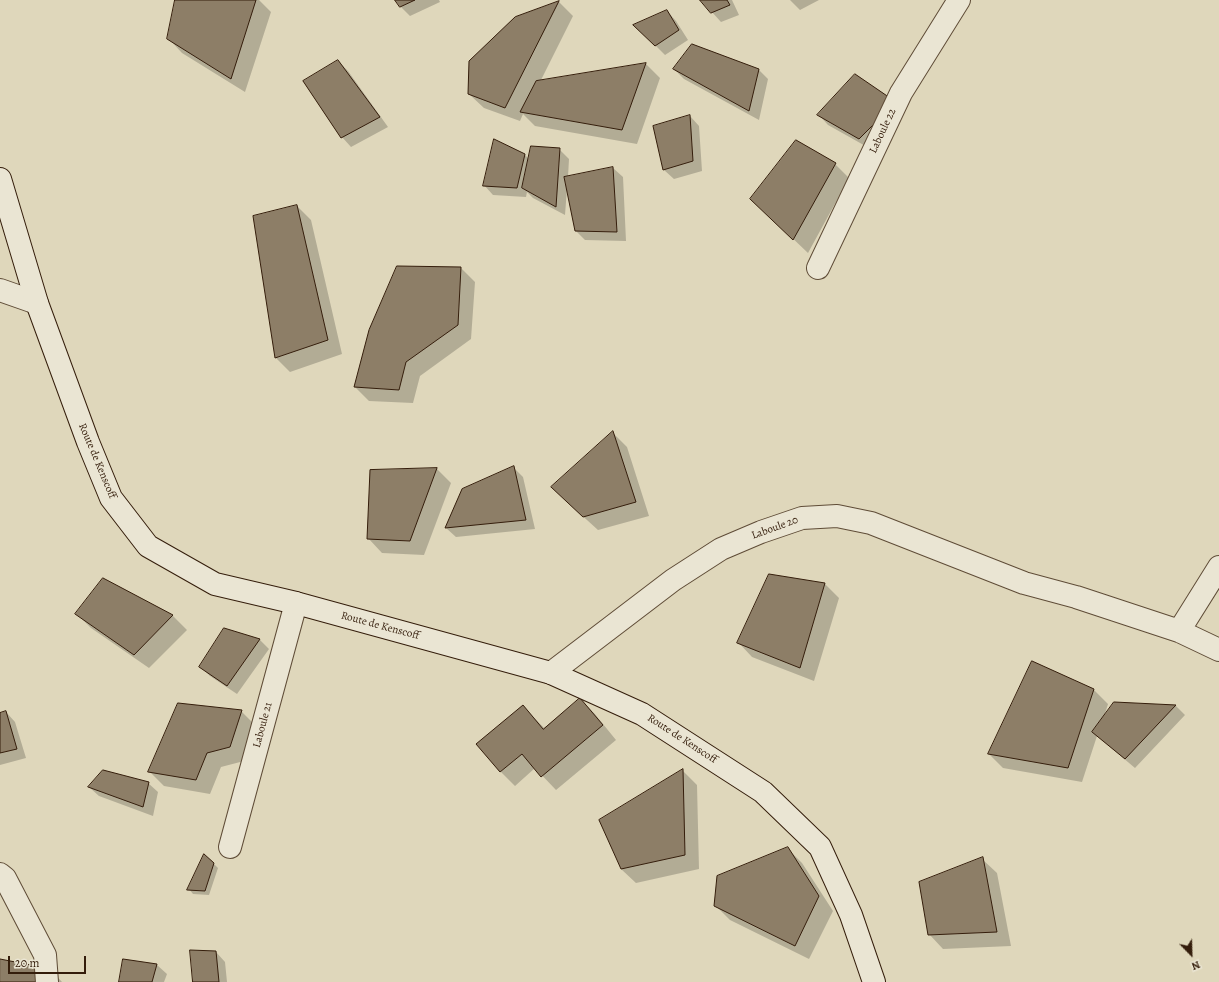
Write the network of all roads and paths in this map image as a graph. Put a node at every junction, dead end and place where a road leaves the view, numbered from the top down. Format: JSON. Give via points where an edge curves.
{"nodes":[{"id":1,"x":959,"y":0,"type":"edge"},
{"id":2,"x":0,"y":180,"type":"edge"},
{"id":3,"x":818,"y":268,"type":"dead end"},
{"id":4,"x":0,"y":290,"type":"edge"},
{"id":5,"x":37,"y":303,"type":"junction"},
{"id":6,"x":1219,"y":567,"type":"edge"},
{"id":7,"x":296,"y":603,"type":"junction"},
{"id":8,"x":1179,"y":631,"type":"junction"},
{"id":9,"x":1219,"y":650,"type":"edge"},
{"id":10,"x":551,"y":673,"type":"junction"},
{"id":11,"x":230,"y":847,"type":"dead end"},
{"id":12,"x":2,"y":877,"type":"edge"},
{"id":13,"x":47,"y":982,"type":"edge"},
{"id":14,"x":874,"y":982,"type":"edge"}],
"edges":[{"from":1,"to":3,"type":"street","name":"Laboule 22","via":[[901,93]]},
{"from":2,"to":5,"type":"street","name":"Route de Kenscoff"},
{"from":4,"to":5,"type":"street"},
{"from":5,"to":7,"type":"street","name":"Route de Kenscoff","via":[[111,498],[148,546],[215,584]]},
{"from":6,"to":8,"type":"street"},
{"from":7,"to":10,"type":"street","name":"Route de Kenscoff"},
{"from":7,"to":11,"type":"street","name":"Laboule 21"},
{"from":8,"to":9,"type":"street","name":"Laboule 20"},
{"from":8,"to":10,"type":"street","name":"Laboule 20","via":[[1024,582],[871,523],[837,516],[802,518],[721,549],[673,580]]},
{"from":10,"to":14,"type":"street","name":"Route de Kenscoff","via":[[642,714],[763,792],[820,847],[851,915]]},
{"from":12,"to":13,"type":"street","via":[[45,955]]}]}
